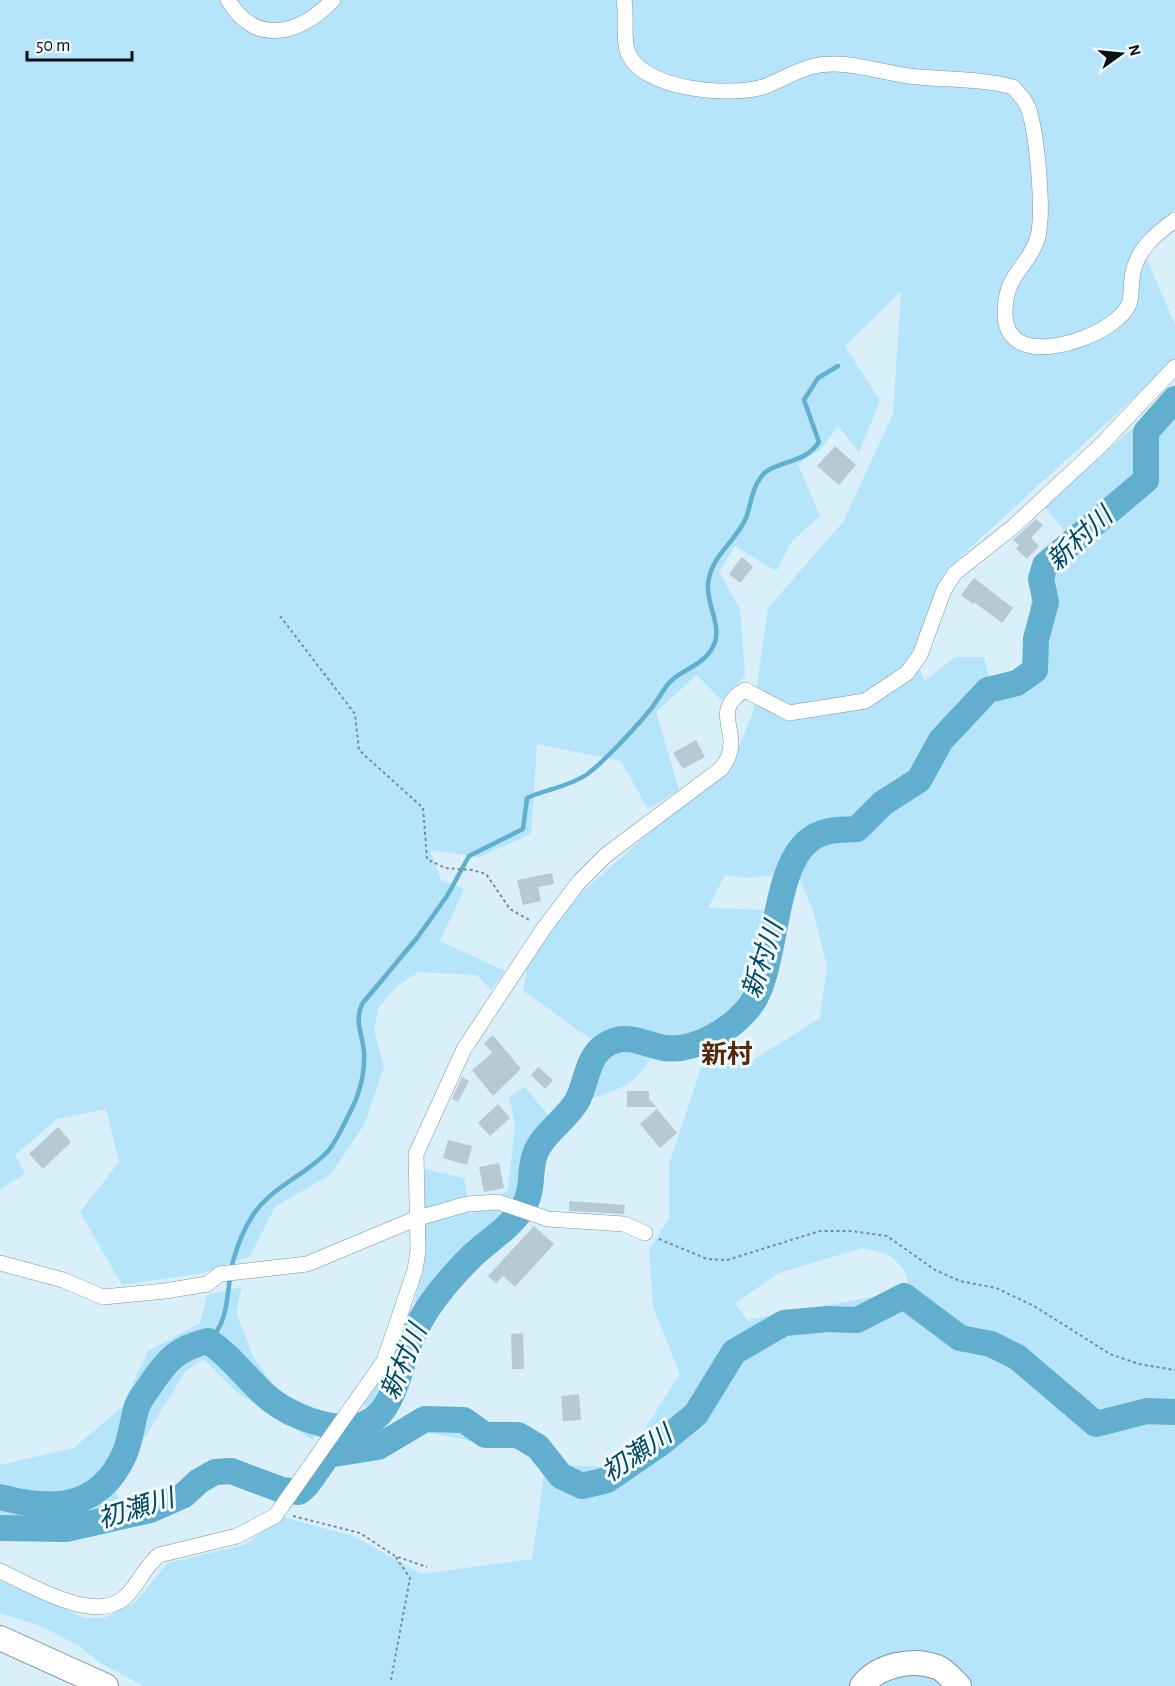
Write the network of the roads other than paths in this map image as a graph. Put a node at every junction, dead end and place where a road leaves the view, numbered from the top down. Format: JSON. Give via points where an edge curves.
{"nodes":[{"id":1,"x":228,"y":0,"type":"edge"},
{"id":2,"x":333,"y":0,"type":"edge"},
{"id":3,"x":624,"y":0,"type":"edge"},
{"id":4,"x":1175,"y":220,"type":"edge"},
{"id":5,"x":1175,"y":367,"type":"edge"},
{"id":6,"x":415,"y":1219,"type":"junction"},
{"id":7,"x":645,"y":1233,"type":"road end"},
{"id":8,"x":0,"y":1263,"type":"edge"},
{"id":9,"x":0,"y":1571,"type":"edge"},
{"id":10,"x":0,"y":1638,"type":"edge"},
{"id":11,"x":106,"y":1686,"type":"edge"},
{"id":12,"x":862,"y":1686,"type":"edge"},
{"id":13,"x":959,"y":1686,"type":"edge"}],
"edges":[{"from":1,"to":2,"type":"street","via":[[243,20],[259,30],[273,32],[310,19]]},
{"from":3,"to":4,"type":"street","via":[[627,49],[633,62],[645,74],[680,86],[737,92],[762,87],[813,66],[838,64],[1013,87],[1030,113],[1041,210],[1036,243],[1007,289],[1005,316],[1011,334],[1022,344],[1069,344],[1110,324],[1126,311],[1140,254],[1151,238]]},
{"from":5,"to":6,"type":"street","via":[[1092,454],[1014,526],[955,573],[944,590],[920,655],[907,673],[865,700],[789,713],[745,690],[733,697],[727,710],[730,754],[722,768],[606,855],[579,882],[464,1049],[416,1154]]},
{"from":6,"to":7,"type":"street","via":[[467,1204],[498,1202],[548,1219],[624,1224]]},
{"from":6,"to":8,"type":"street","via":[[307,1264],[220,1274],[207,1284],[103,1297],[63,1280]]},
{"from":6,"to":9,"type":"street","via":[[415,1270],[384,1360],[275,1516],[237,1536],[159,1556],[114,1605],[98,1608],[72,1603]]},
{"from":10,"to":11,"type":"highway"},
{"from":12,"to":13,"type":"highway","via":[[869,1676],[891,1666],[916,1664],[939,1668]]}]}
